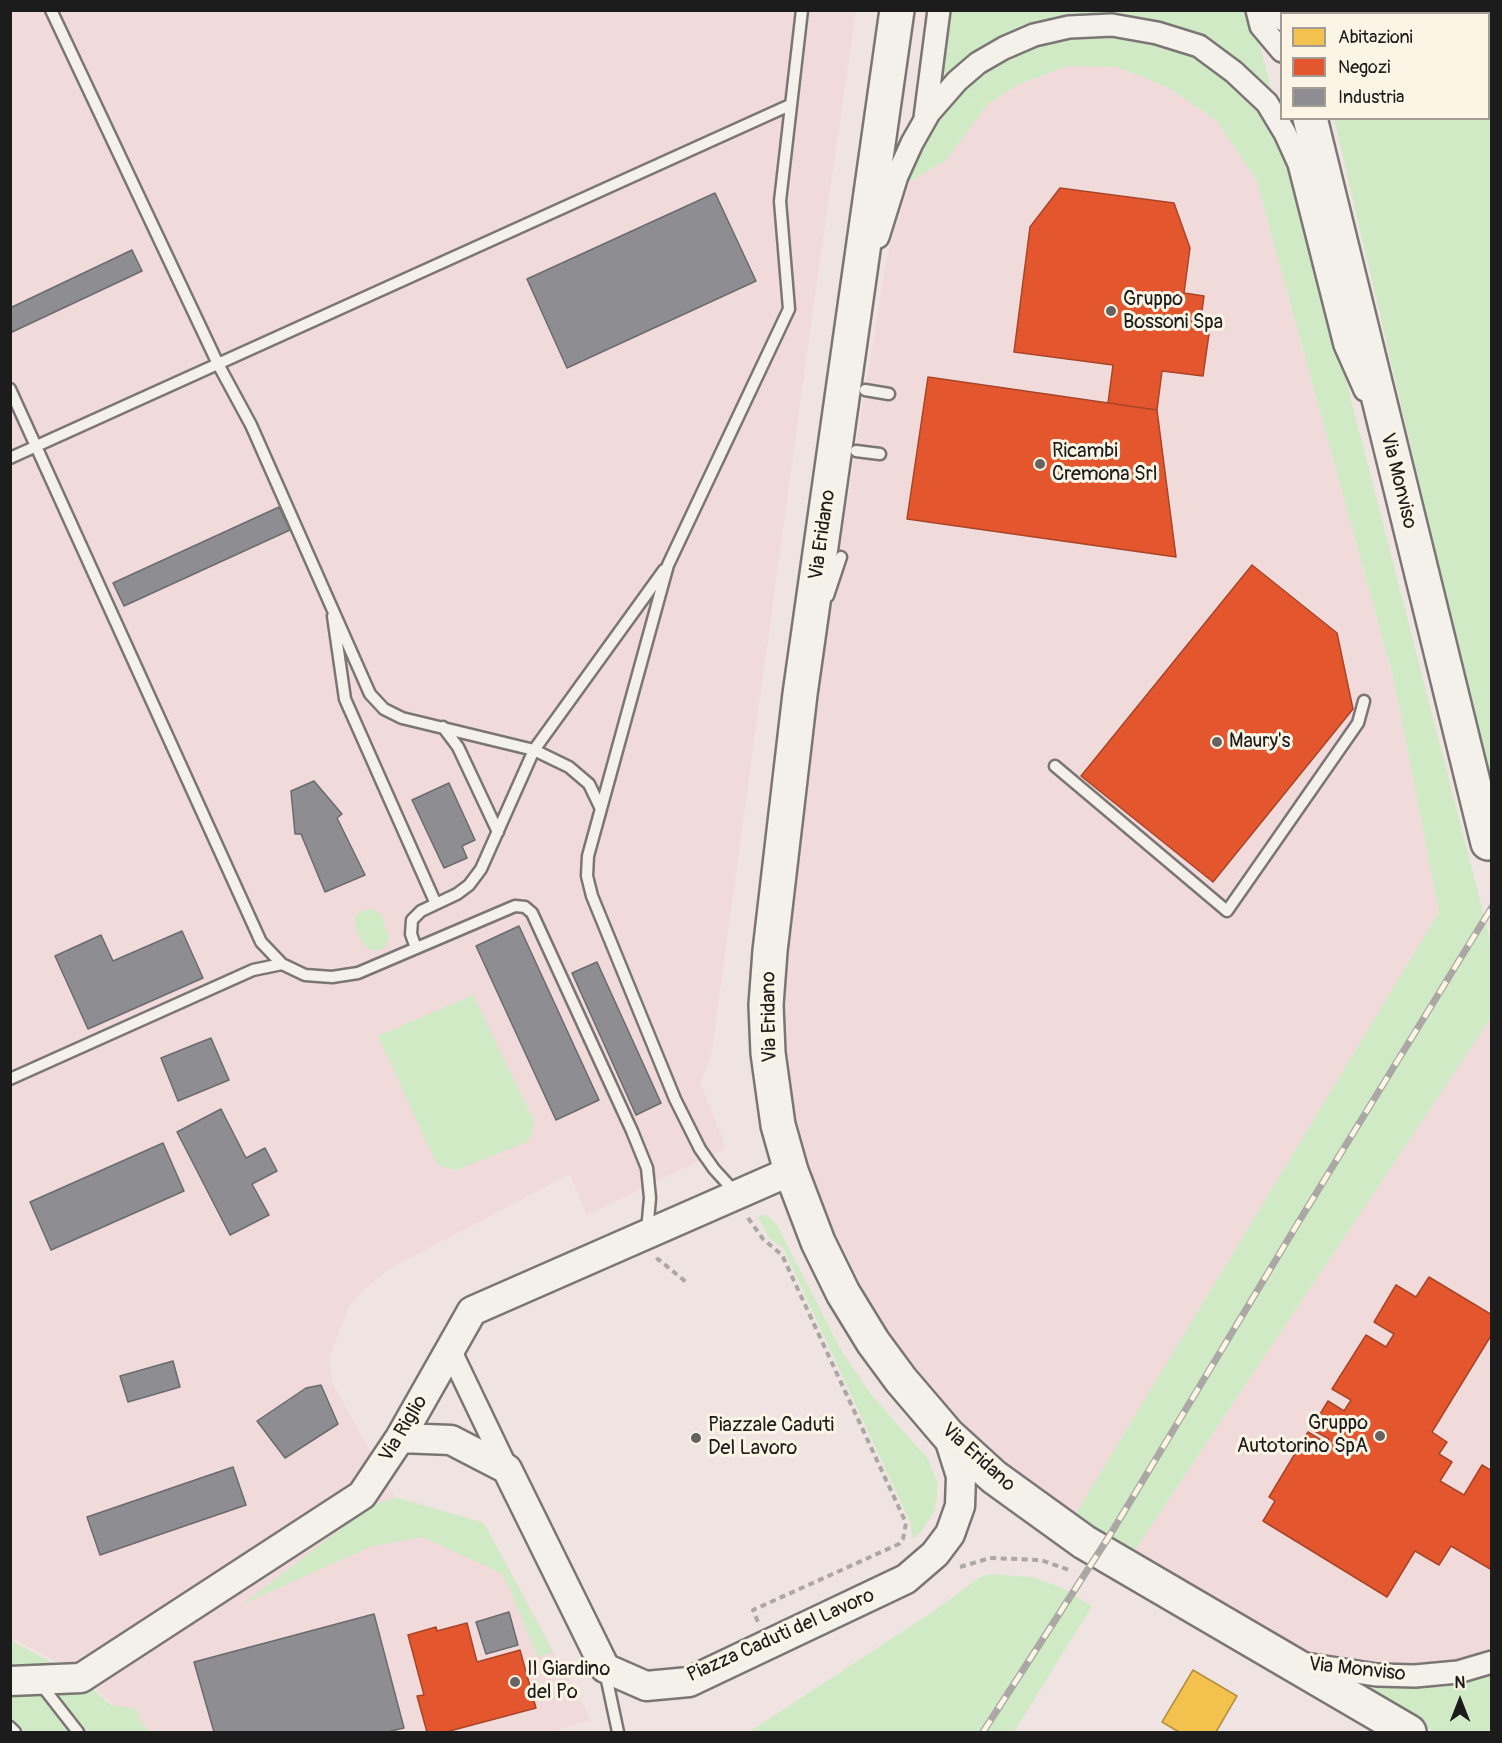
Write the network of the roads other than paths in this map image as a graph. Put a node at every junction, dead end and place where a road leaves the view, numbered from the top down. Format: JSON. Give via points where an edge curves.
{"nodes":[{"id":1,"x":51,"y":10,"type":"edge"},
{"id":2,"x":802,"y":10,"type":"edge"},
{"id":3,"x":897,"y":10,"type":"edge"},
{"id":4,"x":939,"y":10,"type":"edge"},
{"id":5,"x":1257,"y":10,"type":"edge"},
{"id":6,"x":1280,"y":50,"type":"edge"},
{"id":7,"x":790,"y":105,"type":"junction"},
{"id":8,"x":1310,"y":120,"type":"edge"},
{"id":9,"x":924,"y":122,"type":"junction"},
{"id":10,"x":854,"y":315,"type":"junction"},
{"id":11,"x":218,"y":364,"type":"junction"},
{"id":12,"x":10,"y":389,"type":"edge"},
{"id":13,"x":865,"y":390,"type":"dead end"},
{"id":14,"x":889,"y":393,"type":"dead end"},
{"id":15,"x":36,"y":447,"type":"junction"},
{"id":16,"x":1390,"y":448,"type":"junction"},
{"id":17,"x":856,"y":451,"type":"dead end"},
{"id":18,"x":880,"y":454,"type":"dead end"},
{"id":19,"x":10,"y":458,"type":"edge"},
{"id":20,"x":842,"y":557,"type":"dead end"},
{"id":21,"x":668,"y":565,"type":"junction"},
{"id":22,"x":331,"y":601,"type":"junction"},
{"id":23,"x":810,"y":626,"type":"junction"},
{"id":24,"x":1364,"y":701,"type":"dead end"},
{"id":25,"x":442,"y":728,"type":"junction"},
{"id":26,"x":534,"y":750,"type":"junction"},
{"id":27,"x":1055,"y":766,"type":"dead end"},
{"id":28,"x":601,"y":809,"type":"junction"},
{"id":29,"x":498,"y":832,"type":"junction"},
{"id":30,"x":1488,"y":843,"type":"dead end"},
{"id":31,"x":436,"y":904,"type":"junction"},
{"id":32,"x":416,"y":948,"type":"junction"},
{"id":33,"x":282,"y":964,"type":"junction"},
{"id":34,"x":10,"y":1079,"type":"edge"},
{"id":35,"x":791,"y":1171,"type":"junction"},
{"id":36,"x":738,"y":1195,"type":"junction"},
{"id":37,"x":647,"y":1234,"type":"junction"},
{"id":38,"x":450,"y":1350,"type":"junction"},
{"id":39,"x":948,"y":1435,"type":"junction"},
{"id":40,"x":400,"y":1438,"type":"junction"},
{"id":41,"x":507,"y":1469,"type":"junction"},
{"id":42,"x":1292,"y":1662,"type":"junction"},
{"id":43,"x":1491,"y":1662,"type":"edge"},
{"id":44,"x":605,"y":1668,"type":"junction"},
{"id":45,"x":24,"y":1680,"type":"edge"},
{"id":46,"x":10,"y":1727,"type":"edge"},
{"id":47,"x":15,"y":1732,"type":"edge"},
{"id":48,"x":78,"y":1732,"type":"edge"},
{"id":49,"x":618,"y":1732,"type":"edge"},
{"id":50,"x":1409,"y":1732,"type":"edge"}],
"edges":[{"from":1,"to":11,"type":"lane"},
{"from":2,"to":7,"type":"lane"},
{"from":3,"to":10,"type":"main road","name":"Via Eridano"},
{"from":4,"to":9,"type":"street"},
{"from":5,"to":6,"type":"street","via":[[1261,26]]},
{"from":7,"to":11,"type":"lane"},
{"from":7,"to":21,"type":"lane","via":[[780,201],[789,309]]},
{"from":8,"to":16,"type":"main road","name":"Via Monviso"},
{"from":9,"to":10,"type":"street","via":[[897,176]]},
{"from":9,"to":16,"type":"street","via":[[957,81],[978,63],[1034,35],[1069,27],[1112,25],[1199,46],[1267,103],[1285,133],[1299,164],[1345,345]]},
{"from":10,"to":23,"type":"main road","name":"Via Eridano"},
{"from":11,"to":15,"type":"lane"},
{"from":11,"to":22,"type":"lane","via":[[251,425]]},
{"from":12,"to":15,"type":"lane"},
{"from":13,"to":14,"type":"lane"},
{"from":15,"to":19,"type":"lane"},
{"from":15,"to":33,"type":"lane","via":[[261,942]]},
{"from":16,"to":30,"type":"main road","name":"Via Monviso"},
{"from":17,"to":18,"type":"lane"},
{"from":20,"to":23,"type":"lane","via":[[824,611]]},
{"from":21,"to":26,"type":"lane"},
{"from":21,"to":28,"type":"lane"},
{"from":22,"to":25,"type":"lane","via":[[370,694],[384,709],[402,718]]},
{"from":22,"to":31,"type":"lane","via":[[345,699]]},
{"from":23,"to":35,"type":"main road","name":"Via Eridano","via":[[766,1005],[778,1125]]},
{"from":24,"to":27,"type":"lane","via":[[1358,723],[1227,910]]},
{"from":25,"to":26,"type":"lane"},
{"from":25,"to":29,"type":"lane","via":[[458,747]]},
{"from":26,"to":28,"type":"lane","via":[[569,767],[589,784]]},
{"from":26,"to":29,"type":"lane"},
{"from":28,"to":36,"type":"lane","via":[[588,856],[592,896],[675,1099],[700,1149]]},
{"from":29,"to":31,"type":"lane","via":[[469,885]]},
{"from":31,"to":32,"type":"lane","via":[[421,910],[412,920]]},
{"from":32,"to":33,"type":"lane","via":[[358,973],[332,977],[305,975]]},
{"from":32,"to":37,"type":"lane","via":[[514,906],[525,907],[532,913],[647,1168]]},
{"from":33,"to":34,"type":"lane","via":[[253,970]]},
{"from":35,"to":36,"type":"street","name":"Via Riglio"},
{"from":35,"to":39,"type":"main road","name":"Via Eridano","via":[[818,1242],[843,1293],[873,1342]]},
{"from":36,"to":37,"type":"street","name":"Via Riglio"},
{"from":37,"to":38,"type":"street","name":"Via Riglio","via":[[472,1311]]},
{"from":38,"to":40,"type":"street","name":"Via Riglio"},
{"from":38,"to":41,"type":"street"},
{"from":39,"to":42,"type":"main road","name":"Via Eridano","via":[[994,1477],[1084,1542]]},
{"from":39,"to":44,"type":"street","name":"Piazza Caduti del Lavoro","via":[[961,1476],[960,1506],[950,1534],[935,1554],[906,1579],[689,1682],[646,1686]]},
{"from":40,"to":41,"type":"street","via":[[452,1440]]},
{"from":40,"to":45,"type":"street","name":"Via Riglio","via":[[362,1496],[81,1678]]},
{"from":41,"to":44,"type":"street"},
{"from":42,"to":43,"type":"street","name":"Via Monviso","via":[[1377,1675],[1416,1676],[1458,1672]]},
{"from":42,"to":50,"type":"main road","name":"Via Eridano"},
{"from":44,"to":49,"type":"lane"},
{"from":45,"to":48,"type":"lane"},
{"from":46,"to":47,"type":"lane"}]}
